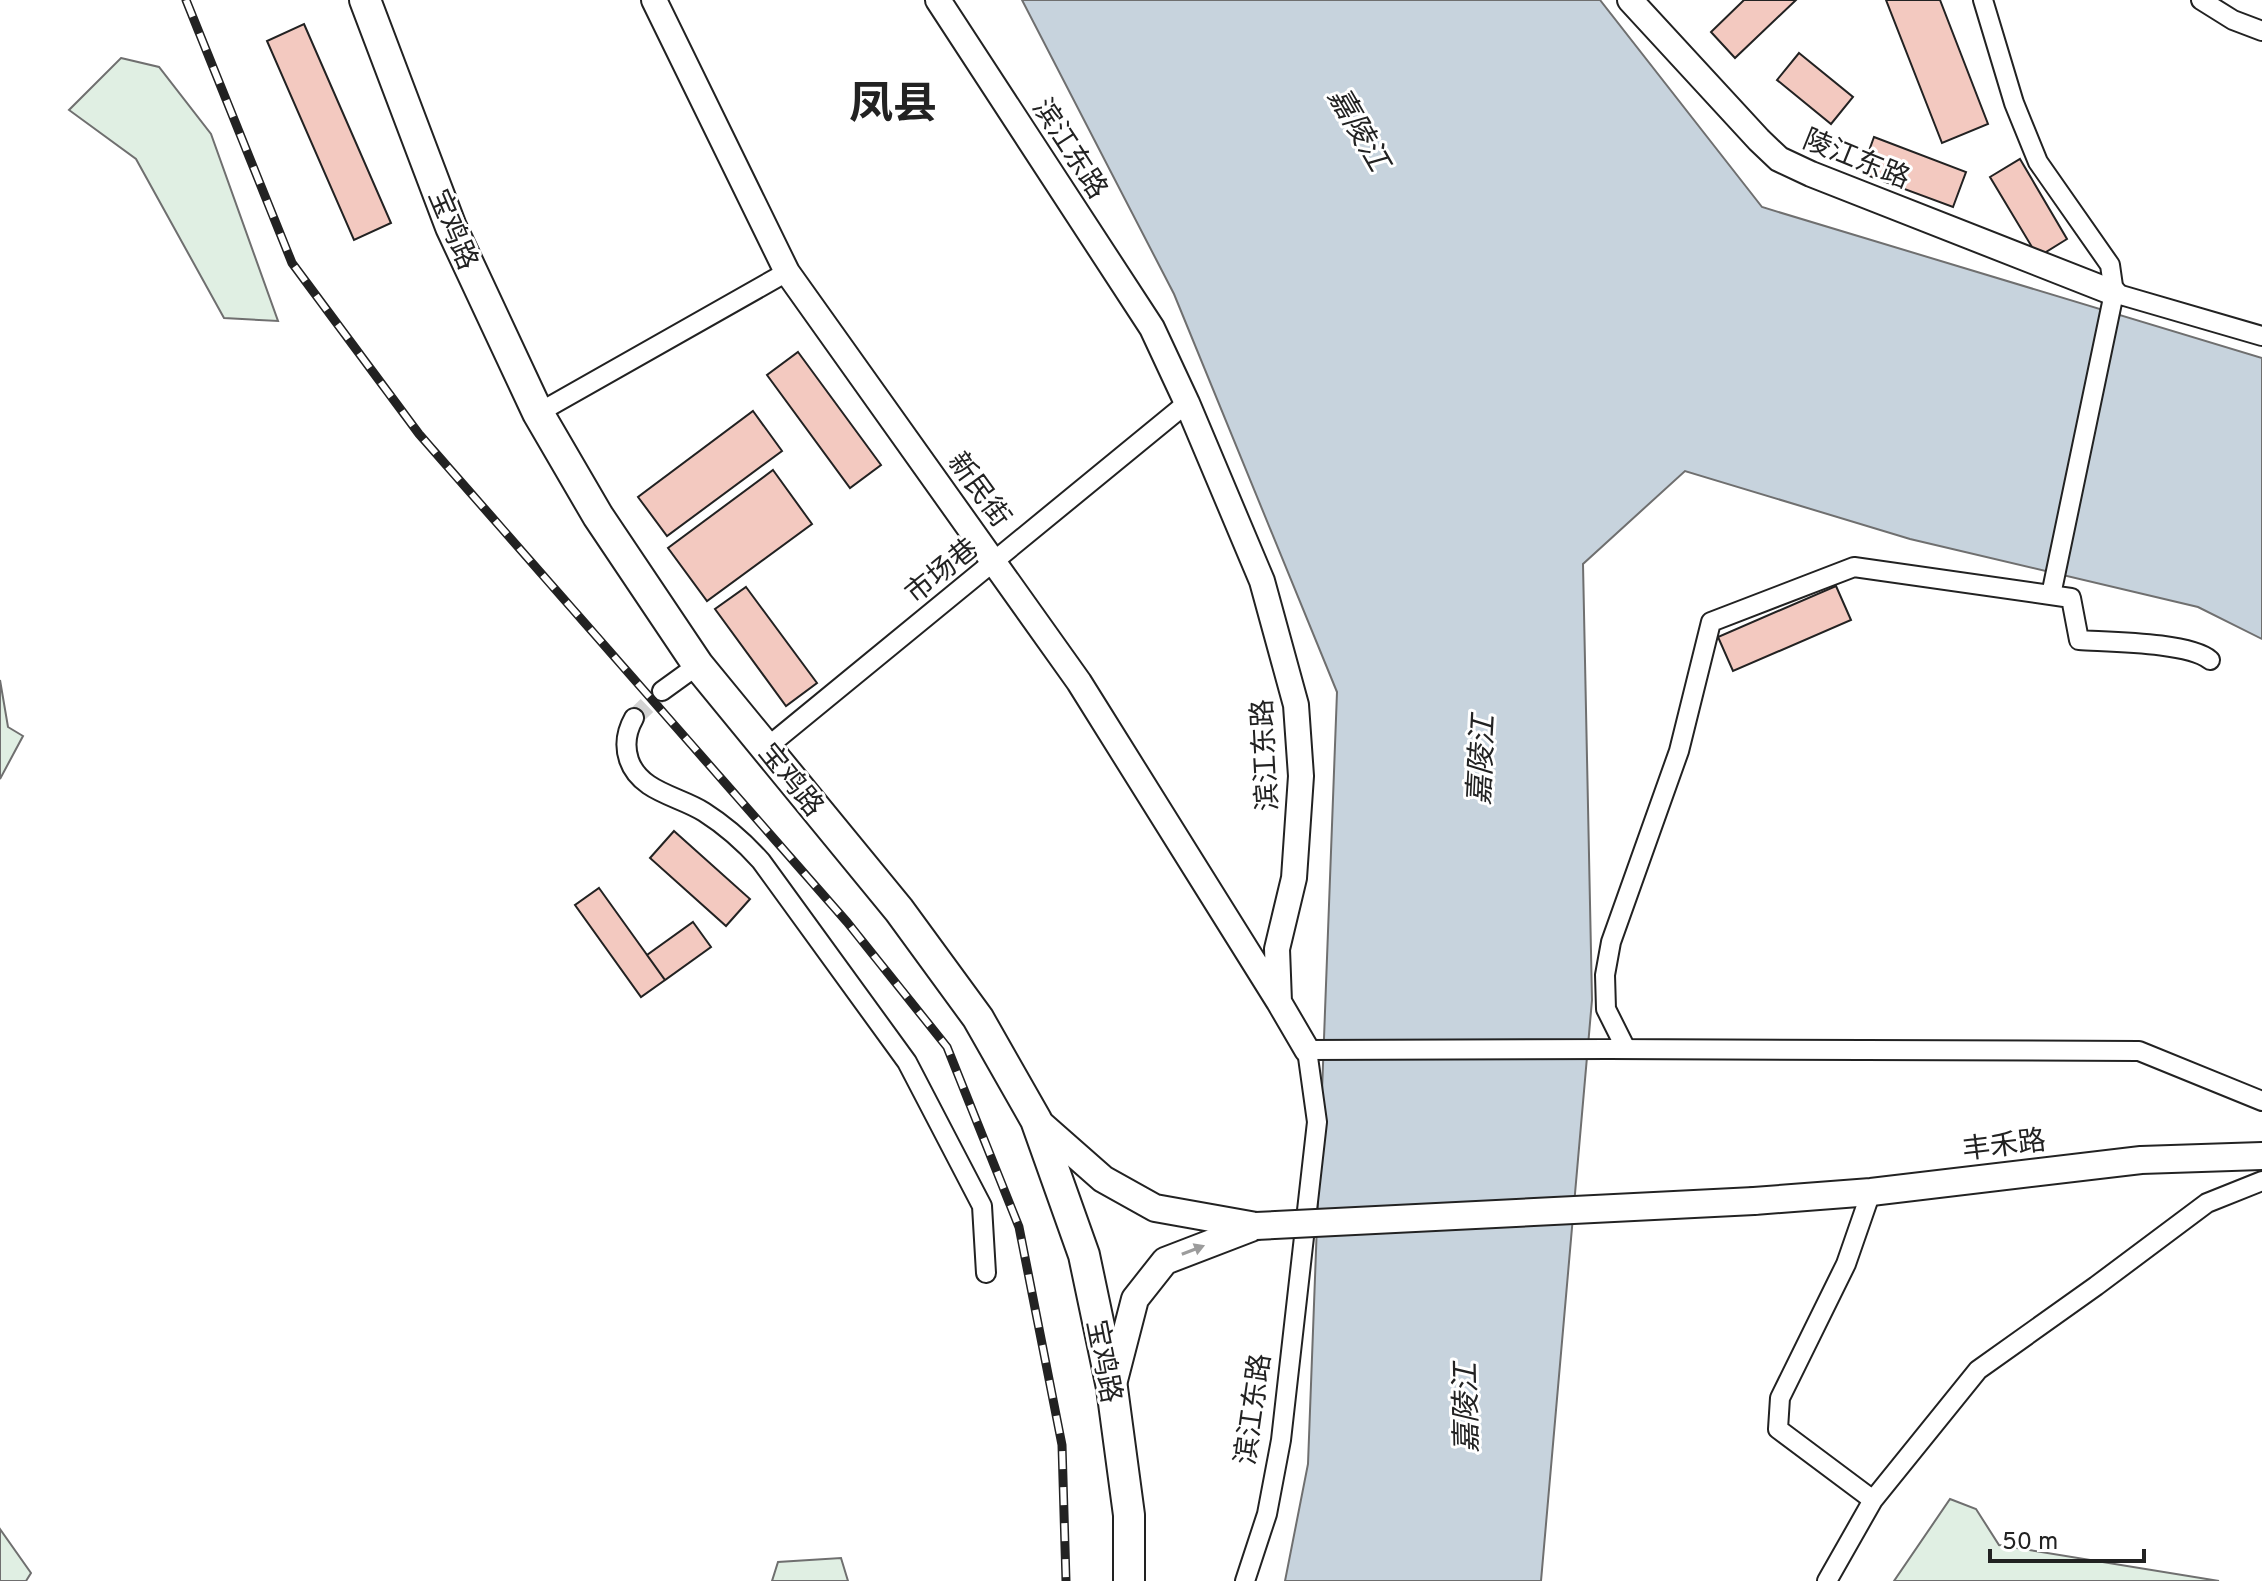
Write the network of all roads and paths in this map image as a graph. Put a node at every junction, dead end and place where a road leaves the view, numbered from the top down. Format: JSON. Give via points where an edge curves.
{"nodes":[{"id":1,"x":365,"y":0,"type":"edge"},
{"id":2,"x":654,"y":0,"type":"edge"},
{"id":3,"x":938,"y":0,"type":"edge"},
{"id":4,"x":1630,"y":0,"type":"edge"},
{"id":5,"x":1983,"y":0,"type":"edge"},
{"id":6,"x":2201,"y":0,"type":"edge"},
{"id":7,"x":2262,"y":31,"type":"edge"},
{"id":8,"x":787,"y":272,"type":"junction"},
{"id":9,"x":2114,"y":293,"type":"junction"},
{"id":10,"x":2262,"y":336,"type":"edge"},
{"id":11,"x":1187,"y":403,"type":"junction"},
{"id":12,"x":538,"y":413,"type":"junction"},
{"id":13,"x":995,"y":562,"type":"junction"},
{"id":14,"x":2051,"y":595,"type":"junction"},
{"id":15,"x":2210,"y":660,"type":"dead end"},
{"id":16,"x":698,"y":665,"type":"junction"},
{"id":17,"x":662,"y":691,"type":"tunnel mouth"},
{"id":18,"x":634,"y":718,"type":"tunnel mouth"},
{"id":19,"x":766,"y":748,"type":"junction"},
{"id":20,"x":1279,"y":1002,"type":"junction"},
{"id":21,"x":1618,"y":1049,"type":"junction"},
{"id":22,"x":1317,"y":1051,"type":"junction"},
{"id":23,"x":2262,"y":1101,"type":"edge"},
{"id":24,"x":1036,"y":1120,"type":"junction"},
{"id":25,"x":2262,"y":1156,"type":"edge"},
{"id":26,"x":2262,"y":1181,"type":"edge"},
{"id":27,"x":1871,"y":1192,"type":"junction"},
{"id":28,"x":1256,"y":1226,"type":"junction"},
{"id":29,"x":986,"y":1273,"type":"dead end"},
{"id":30,"x":1112,"y":1388,"type":"junction"},
{"id":31,"x":1873,"y":1500,"type":"junction"},
{"id":32,"x":1129,"y":1581,"type":"edge"},
{"id":33,"x":1245,"y":1581,"type":"edge"},
{"id":34,"x":1827,"y":1581,"type":"edge"}],
"edges":[{"from":1,"to":12,"type":"highway","name":"宝鸡路","via":[[451,227]]},
{"from":2,"to":8,"type":"street","name":"新民街"},
{"from":3,"to":11,"type":"street","name":"滨江东路","via":[[1152,328]]},
{"from":4,"to":9,"type":"street","name":"陵江东路","via":[[1779,159]]},
{"from":5,"to":9,"type":"street","via":[[2038,162],[2110,265]]},
{"from":6,"to":7,"type":"street"},
{"from":8,"to":12,"type":"street"},
{"from":8,"to":13,"type":"street","name":"新民街"},
{"from":9,"to":10,"type":"street"},
{"from":9,"to":14,"type":"street"},
{"from":11,"to":13,"type":"street","name":"市场巷"},
{"from":11,"to":20,"type":"street","name":"滨江东路","via":[[1262,581],[1296,705],[1301,776],[1294,878],[1277,949]]},
{"from":12,"to":16,"type":"highway","name":"宝鸡路","via":[[598,516]]},
{"from":13,"to":19,"type":"street","name":"市场巷"},
{"from":13,"to":20,"type":"street","name":"新民街","via":[[1079,682]]},
{"from":14,"to":15,"type":"street","via":[[2071,598],[2079,640],[2177,647]]},
{"from":14,"to":21,"type":"street","via":[[1854,567],[1711,622],[1679,751],[1611,942],[1606,1009]]},
{"from":16,"to":17,"type":"street"},
{"from":16,"to":19,"type":"highway","name":"宝鸡路"},
{"from":18,"to":29,"type":"street","via":[[626,743],[637,775],[701,810],[743,841],[907,1062],[982,1206]]},
{"from":19,"to":24,"type":"highway","name":"宝鸡路","via":[[970,1006]]},
{"from":20,"to":22,"type":"street","name":"滨江东路"},
{"from":21,"to":22,"type":"street"},
{"from":21,"to":23,"type":"street","via":[[2139,1051]]},
{"from":22,"to":33,"type":"street","name":"滨江东路","via":[[1317,1122],[1281,1440],[1267,1514]]},
{"from":24,"to":28,"type":"main road","via":[[1103,1179],[1155,1208]]},
{"from":24,"to":30,"type":"highway","name":"宝鸡路","via":[[1084,1255]]},
{"from":25,"to":27,"type":"main road","name":"丰禾路","via":[[2141,1160]]},
{"from":26,"to":31,"type":"street","via":[[2207,1203],[1978,1370]]},
{"from":27,"to":28,"type":"main road","name":"丰禾路","bridge":true},
{"from":27,"to":31,"type":"street","via":[[1846,1264],[1780,1398],[1778,1429]]},
{"from":30,"to":28,"type":"main road","one_way":true,"via":[[1135,1299],[1165,1261]]},
{"from":30,"to":32,"type":"highway","name":"宝鸡路","via":[[1129,1515]]},
{"from":31,"to":34,"type":"street"}]}
